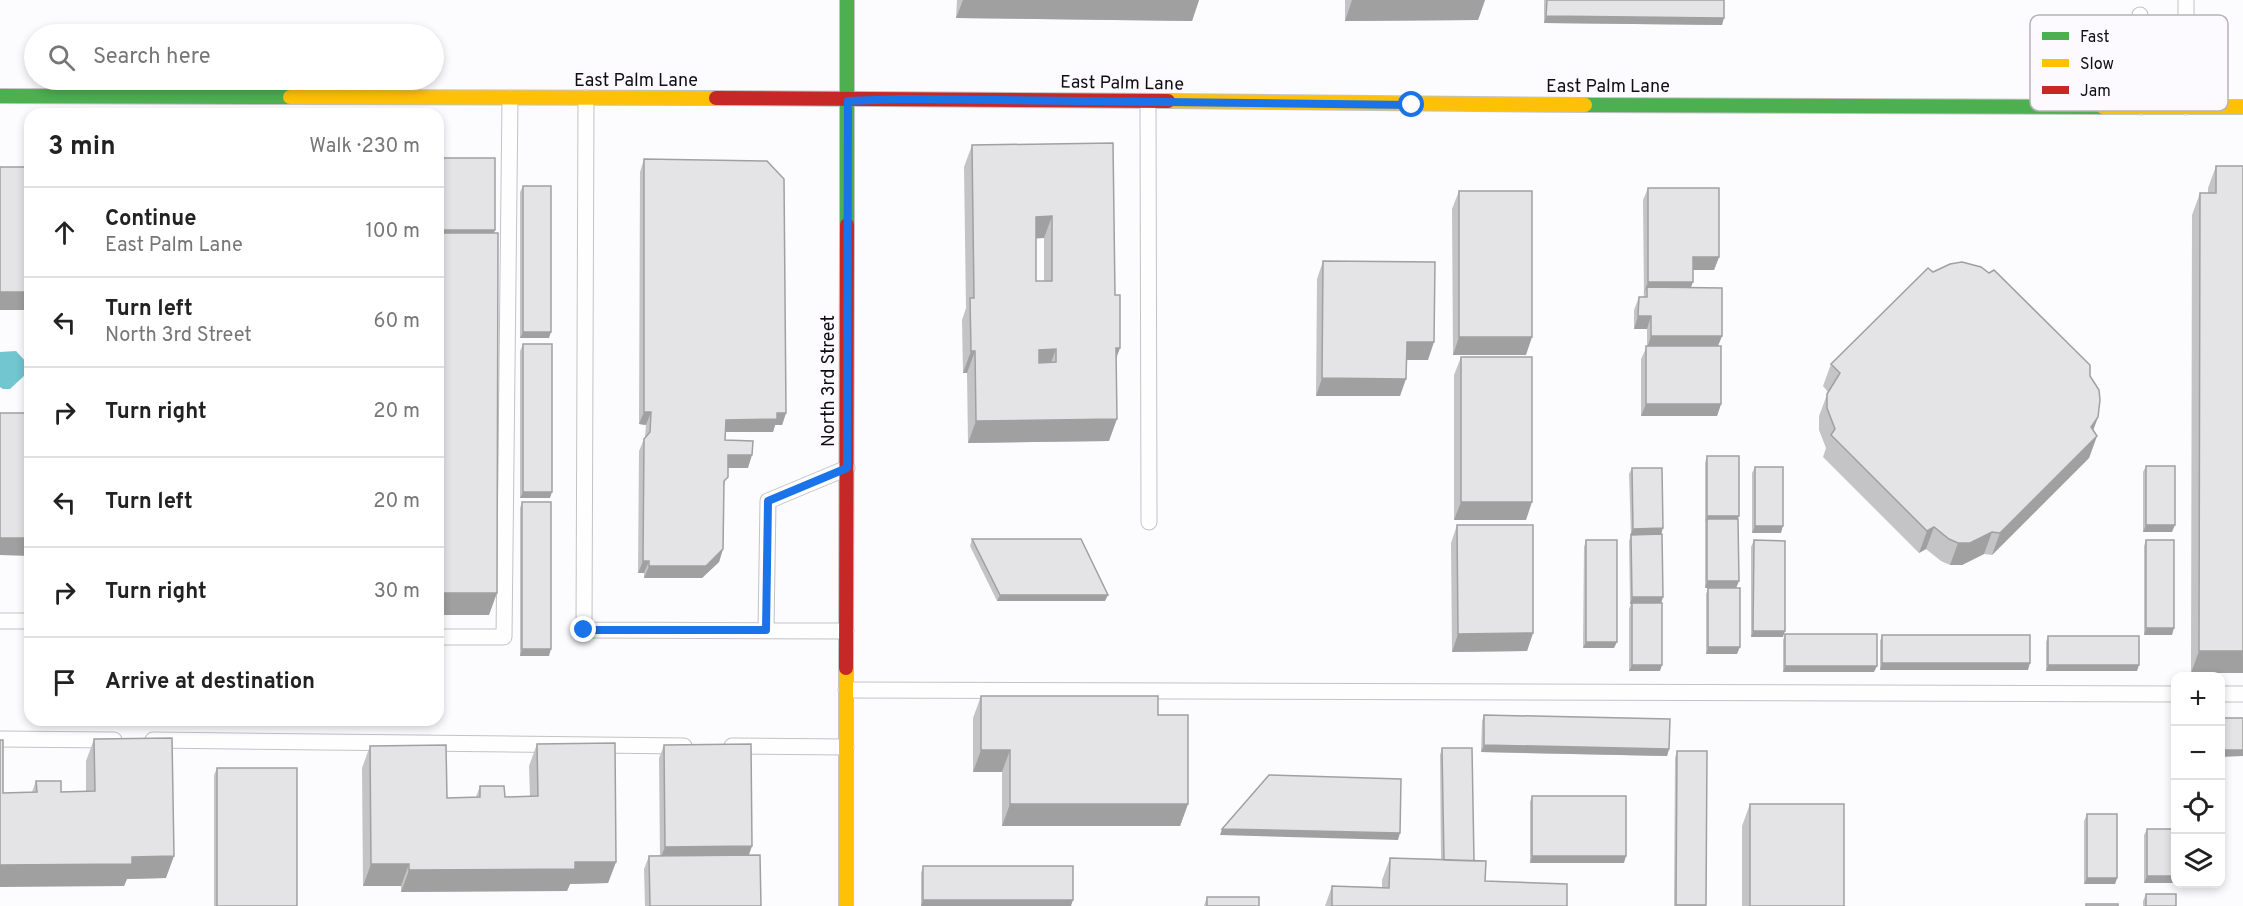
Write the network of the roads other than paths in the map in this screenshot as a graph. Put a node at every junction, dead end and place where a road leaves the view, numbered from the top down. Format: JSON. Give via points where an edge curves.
{"nodes":[{"id":1,"x":847,"y":0,"type":"edge"},
{"id":2,"x":0,"y":96,"type":"edge"},
{"id":3,"x":510,"y":98,"type":"junction"},
{"id":4,"x":586,"y":98,"type":"junction"},
{"id":5,"x":848,"y":101,"type":"junction"},
{"id":6,"x":1148,"y":103,"type":"junction"},
{"id":7,"x":2030,"y":108,"type":"edge"},
{"id":8,"x":847,"y":468,"type":"junction"},
{"id":9,"x":1149,"y":522,"type":"dead end"},
{"id":10,"x":0,"y":621,"type":"edge"},
{"id":11,"x":24,"y":621,"type":"edge"},
{"id":12,"x":766,"y":630,"type":"junction"},
{"id":13,"x":846,"y":631,"type":"junction"},
{"id":14,"x":444,"y":637,"type":"edge"},
{"id":15,"x":846,"y":690,"type":"junction"},
{"id":16,"x":2171,"y":694,"type":"edge"},
{"id":17,"x":2225,"y":694,"type":"edge"},
{"id":18,"x":2243,"y":694,"type":"edge"},
{"id":19,"x":0,"y":739,"type":"edge"},
{"id":20,"x":846,"y":747,"type":"junction"},
{"id":21,"x":846,"y":906,"type":"edge"}],
"edges":[{"from":1,"to":5,"type":"street","name":"North 3rd Street"},
{"from":2,"to":3,"type":"street","name":"East Palm Lane"},
{"from":3,"to":4,"type":"street","name":"East Palm Lane"},
{"from":3,"to":14,"type":"lane","via":[[504,637]]},
{"from":4,"to":5,"type":"street","name":"East Palm Lane"},
{"from":4,"to":12,"type":"lane","via":[[584,630]]},
{"from":5,"to":6,"type":"street","name":"East Palm Lane"},
{"from":5,"to":8,"type":"street","name":"North 3rd Street"},
{"from":6,"to":7,"type":"street","name":"East Palm Lane"},
{"from":6,"to":9,"type":"lane"},
{"from":8,"to":12,"type":"lane","via":[[768,501]]},
{"from":8,"to":13,"type":"street","name":"North 3rd Street"},
{"from":10,"to":11,"type":"lane"},
{"from":12,"to":13,"type":"lane"},
{"from":13,"to":15,"type":"street","name":"North 3rd Street"},
{"from":15,"to":16,"type":"lane"},
{"from":15,"to":20,"type":"street","name":"North 3rd Street"},
{"from":17,"to":18,"type":"lane"},
{"from":19,"to":20,"type":"lane"},
{"from":20,"to":21,"type":"street","name":"North 3rd Street"}]}
